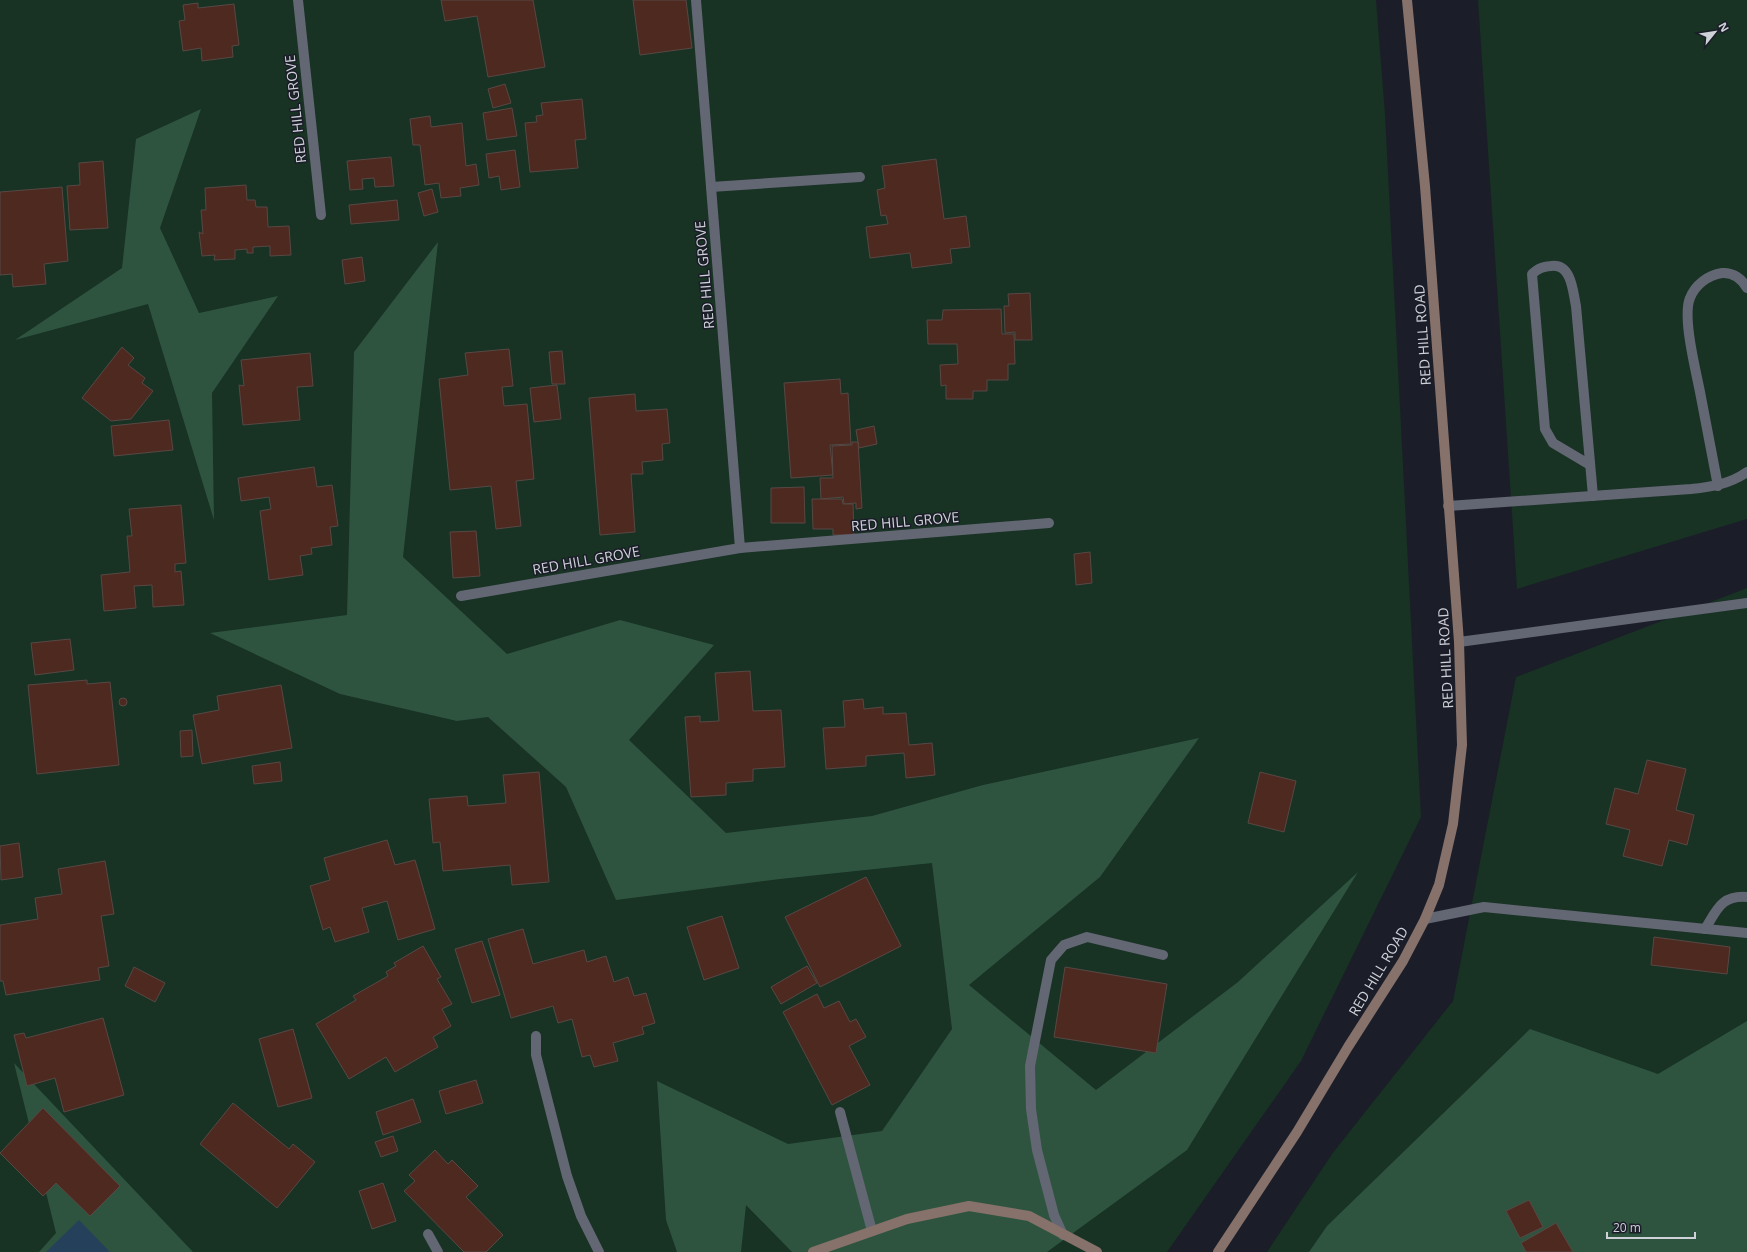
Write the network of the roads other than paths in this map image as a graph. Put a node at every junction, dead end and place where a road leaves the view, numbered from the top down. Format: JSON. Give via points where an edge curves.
{"nodes":[{"id":1,"x":298,"y":0,"type":"edge"},
{"id":2,"x":696,"y":0,"type":"edge"},
{"id":3,"x":1407,"y":0,"type":"edge"},
{"id":4,"x":860,"y":177,"type":"dead end"},
{"id":5,"x":711,"y":187,"type":"junction"},
{"id":6,"x":321,"y":215,"type":"dead end"},
{"id":7,"x":1747,"y":288,"type":"edge"},
{"id":8,"x":1590,"y":465,"type":"junction"},
{"id":9,"x":1747,"y":472,"type":"edge"},
{"id":10,"x":1718,"y":486,"type":"junction"},
{"id":11,"x":1593,"y":496,"type":"junction"},
{"id":12,"x":1448,"y":506,"type":"junction"},
{"id":13,"x":1049,"y":523,"type":"dead end"},
{"id":14,"x":740,"y":548,"type":"junction"},
{"id":15,"x":461,"y":596,"type":"dead end"},
{"id":16,"x":1747,"y":603,"type":"edge"},
{"id":17,"x":1459,"y":642,"type":"junction"},
{"id":18,"x":1747,"y":897,"type":"edge"},
{"id":19,"x":1425,"y":920,"type":"junction"},
{"id":20,"x":1705,"y":929,"type":"junction"},
{"id":21,"x":1747,"y":934,"type":"edge"},
{"id":22,"x":1163,"y":956,"type":"dead end"},
{"id":23,"x":536,"y":1036,"type":"dead end"},
{"id":24,"x":840,"y":1112,"type":"dead end"},
{"id":25,"x":872,"y":1231,"type":"junction"},
{"id":26,"x":428,"y":1234,"type":"dead end"},
{"id":27,"x":1063,"y":1235,"type":"junction"},
{"id":28,"x":438,"y":1252,"type":"edge"},
{"id":29,"x":599,"y":1252,"type":"edge"},
{"id":30,"x":812,"y":1252,"type":"edge"},
{"id":31,"x":1097,"y":1252,"type":"edge"},
{"id":32,"x":1218,"y":1252,"type":"edge"}],
"edges":[{"from":1,"to":6,"type":"street","name":"RED HILL GROVE"},
{"from":2,"to":5,"type":"street","name":"RED HILL GROVE"},
{"from":3,"to":12,"type":"main road","name":"RED HILL ROAD","via":[[1425,186]]},
{"from":4,"to":5,"type":"street"},
{"from":5,"to":14,"type":"street","name":"RED HILL GROVE"},
{"from":7,"to":10,"type":"street","via":[[1735,275],[1724,273],[1703,281],[1689,299],[1691,344]]},
{"from":8,"to":8,"type":"street","via":[[1576,306],[1570,278],[1565,270],[1555,265],[1539,267],[1532,274],[1545,429],[1553,443]]},
{"from":8,"to":11,"type":"street"},
{"from":9,"to":10,"type":"street"},
{"from":10,"to":11,"type":"street"},
{"from":11,"to":12,"type":"street"},
{"from":12,"to":17,"type":"main road","name":"RED HILL ROAD"},
{"from":13,"to":14,"type":"street","name":"RED HILL GROVE"},
{"from":14,"to":15,"type":"street","name":"RED HILL GROVE"},
{"from":16,"to":17,"type":"street"},
{"from":17,"to":19,"type":"main road","name":"RED HILL ROAD","via":[[1462,745],[1453,824],[1439,885]]},
{"from":18,"to":20,"type":"street","via":[[1737,896],[1722,903]]},
{"from":19,"to":20,"type":"street","via":[[1484,907]]},
{"from":19,"to":32,"type":"main road","name":"RED HILL ROAD","via":[[1297,1132]]},
{"from":20,"to":21,"type":"street"},
{"from":22,"to":27,"type":"street","via":[[1087,937],[1064,945],[1051,960],[1030,1066],[1030,1109],[1037,1150],[1054,1215]]},
{"from":23,"to":29,"type":"street","via":[[536,1055],[567,1176],[581,1216]]},
{"from":24,"to":25,"type":"street"},
{"from":25,"to":27,"type":"main road","via":[[907,1219],[969,1206],[1028,1216]]},
{"from":25,"to":30,"type":"main road"},
{"from":26,"to":28,"type":"street"},
{"from":27,"to":31,"type":"main road"}]}
